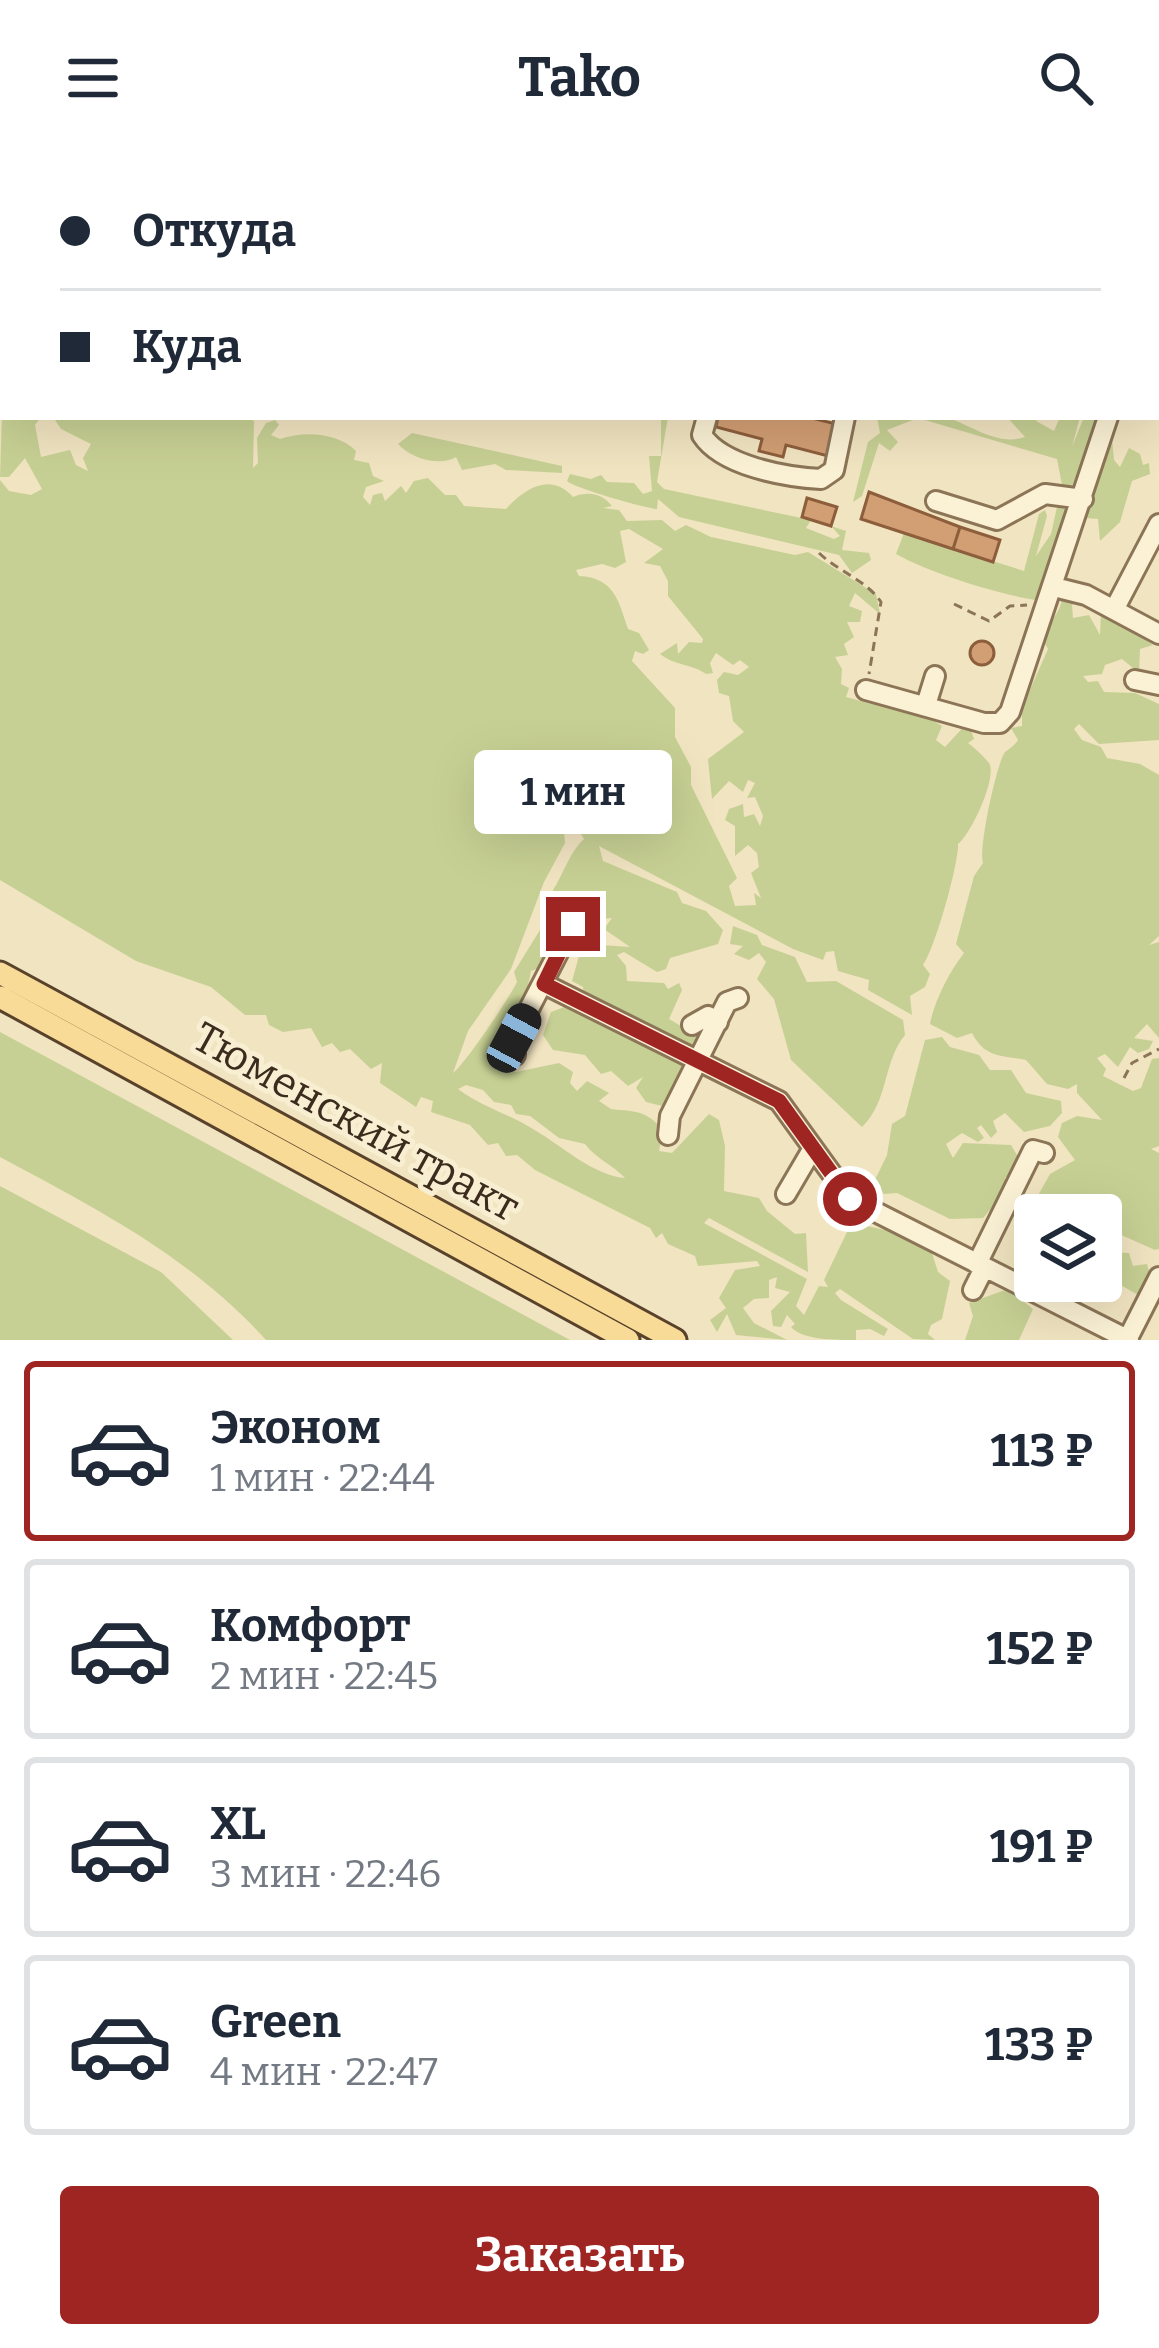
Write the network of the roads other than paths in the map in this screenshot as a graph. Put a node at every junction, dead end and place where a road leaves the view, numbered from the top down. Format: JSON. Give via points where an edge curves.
{"nodes":[{"id":1,"x":706,"y":420,"type":"edge"},
{"id":2,"x":844,"y":420,"type":"edge"},
{"id":3,"x":1107,"y":420,"type":"edge"},
{"id":4,"x":1083,"y":499,"type":"junction"},
{"id":5,"x":936,"y":501,"type":"dead end"},
{"id":6,"x":1159,"y":524,"type":"edge"},
{"id":7,"x":1054,"y":587,"type":"junction"},
{"id":8,"x":1115,"y":608,"type":"junction"},
{"id":9,"x":1159,"y":634,"type":"edge"},
{"id":10,"x":935,"y":676,"type":"dead end"},
{"id":11,"x":1135,"y":680,"type":"dead end"},
{"id":12,"x":1159,"y":685,"type":"edge"},
{"id":13,"x":866,"y":691,"type":"road end"},
{"id":14,"x":926,"y":705,"type":"junction"},
{"id":15,"x":582,"y":922,"type":"dead end"},
{"id":16,"x":0,"y":973,"type":"edge"},
{"id":17,"x":544,"y":984,"type":"junction"},
{"id":18,"x":0,"y":997,"type":"edge"},
{"id":19,"x":738,"y":998,"type":"dead end"},
{"id":20,"x":718,"y":1022,"type":"junction"},
{"id":21,"x":692,"y":1025,"type":"dead end"},
{"id":22,"x":515,"y":1055,"type":"dead end"},
{"id":23,"x":698,"y":1061,"type":"junction"},
{"id":24,"x":668,"y":1135,"type":"dead end"},
{"id":25,"x":813,"y":1148,"type":"junction"},
{"id":26,"x":1044,"y":1153,"type":"dead end"},
{"id":27,"x":786,"y":1194,"type":"dead end"},
{"id":28,"x":981,"y":1266,"type":"junction"},
{"id":29,"x":1159,"y":1277,"type":"edge"},
{"id":30,"x":974,"y":1290,"type":"dead end"},
{"id":31,"x":628,"y":1340,"type":"edge"},
{"id":32,"x":675,"y":1340,"type":"edge"},
{"id":33,"x":1128,"y":1340,"type":"edge"}],
"edges":[{"from":1,"to":2,"type":"street","via":[[702,435],[711,449],[820,479],[834,470]]},
{"from":3,"to":4,"type":"street"},
{"from":4,"to":5,"type":"street","via":[[1045,494],[997,520]]},
{"from":4,"to":7,"type":"street"},
{"from":6,"to":8,"type":"street"},
{"from":7,"to":8,"type":"street"},
{"from":7,"to":14,"type":"street","via":[[1000,723]]},
{"from":8,"to":9,"type":"street"},
{"from":10,"to":14,"type":"street"},
{"from":11,"to":12,"type":"street"},
{"from":13,"to":14,"type":"street"},
{"from":15,"to":17,"type":"street","via":[[573,924]]},
{"from":16,"to":32,"type":"main road","name":"Тюменский тракт"},
{"from":17,"to":22,"type":"street","via":[[514,1038]]},
{"from":17,"to":23,"type":"street"},
{"from":18,"to":31,"type":"main road","name":"Тюменский тракт"},
{"from":19,"to":20,"type":"street"},
{"from":20,"to":21,"type":"street","via":[[708,1016]]},
{"from":20,"to":23,"type":"street"},
{"from":23,"to":24,"type":"street"},
{"from":23,"to":25,"type":"street","via":[[779,1101]]},
{"from":25,"to":27,"type":"street"},
{"from":25,"to":28,"type":"street","via":[[850,1199]]},
{"from":26,"to":28,"type":"street","via":[[1033,1150]]},
{"from":28,"to":30,"type":"street"},
{"from":28,"to":33,"type":"street"},
{"from":29,"to":33,"type":"street"}]}
